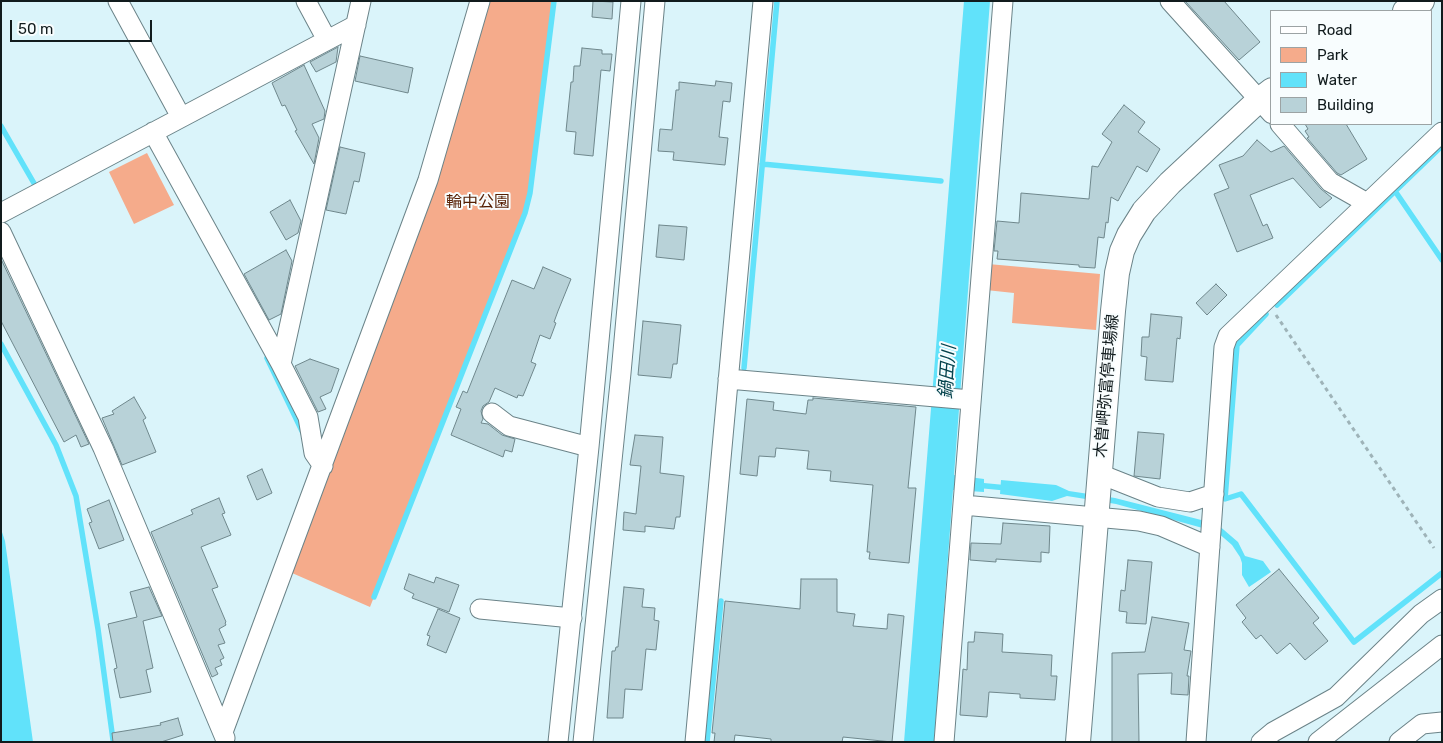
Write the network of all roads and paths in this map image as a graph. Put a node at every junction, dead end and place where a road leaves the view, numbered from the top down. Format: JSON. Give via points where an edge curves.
{"nodes":[{"id":1,"x":118,"y":1,"type":"edge"},
{"id":2,"x":306,"y":1,"type":"edge"},
{"id":3,"x":361,"y":1,"type":"edge"},
{"id":4,"x":480,"y":1,"type":"edge"},
{"id":5,"x":631,"y":1,"type":"edge"},
{"id":6,"x":655,"y":1,"type":"edge"},
{"id":7,"x":763,"y":1,"type":"edge"},
{"id":8,"x":1003,"y":1,"type":"edge"},
{"id":9,"x":1170,"y":1,"type":"edge"},
{"id":10,"x":1422,"y":1,"type":"edge"},
{"id":11,"x":1405,"y":10,"type":"edge"},
{"id":12,"x":356,"y":25,"type":"junction"},
{"id":13,"x":327,"y":40,"type":"junction"},
{"id":14,"x":1268,"y":102,"type":"edge"},
{"id":15,"x":181,"y":117,"type":"junction"},
{"id":16,"x":1281,"y":125,"type":"edge"},
{"id":17,"x":153,"y":132,"type":"junction"},
{"id":18,"x":1442,"y":132,"type":"edge"},
{"id":19,"x":1367,"y":203,"type":"junction"},
{"id":20,"x":1,"y":213,"type":"edge"},
{"id":21,"x":1,"y":232,"type":"edge"},
{"id":22,"x":1266,"y":300,"type":"junction"},
{"id":23,"x":281,"y":364,"type":"junction"},
{"id":24,"x":728,"y":379,"type":"junction"},
{"id":25,"x":968,"y":400,"type":"junction"},
{"id":26,"x":492,"y":413,"type":"dead end"},
{"id":27,"x":589,"y":447,"type":"junction"},
{"id":28,"x":323,"y":466,"type":"junction"},
{"id":29,"x":1214,"y":494,"type":"junction"},
{"id":30,"x":1098,"y":497,"type":"junction"},
{"id":31,"x":963,"y":500,"type":"junction"},
{"id":32,"x":1210,"y":541,"type":"junction"},
{"id":33,"x":1434,"y":548,"type":"dead end"},
{"id":34,"x":1442,"y":599,"type":"edge"},
{"id":35,"x":480,"y":609,"type":"dead end"},
{"id":36,"x":572,"y":618,"type":"junction"},
{"id":37,"x":1442,"y":645,"type":"edge"},
{"id":38,"x":1442,"y":722,"type":"edge"},
{"id":39,"x":224,"y":737,"type":"edge"},
{"id":40,"x":558,"y":742,"type":"edge"},
{"id":41,"x":583,"y":742,"type":"edge"},
{"id":42,"x":695,"y":742,"type":"edge"},
{"id":43,"x":944,"y":742,"type":"edge"},
{"id":44,"x":1078,"y":742,"type":"edge"},
{"id":45,"x":1196,"y":742,"type":"edge"},
{"id":46,"x":1261,"y":742,"type":"edge"},
{"id":47,"x":1318,"y":742,"type":"edge"},
{"id":48,"x":1399,"y":742,"type":"edge"}],
"edges":[{"from":1,"to":15,"type":"street"},
{"from":2,"to":13,"type":"street"},
{"from":3,"to":12,"type":"street"},
{"from":4,"to":28,"type":"street","via":[[428,180]]},
{"from":5,"to":27,"type":"street"},
{"from":6,"to":41,"type":"street"},
{"from":7,"to":24,"type":"street"},
{"from":8,"to":25,"type":"street"},
{"from":9,"to":14,"type":"street"},
{"from":10,"to":11,"type":"main road"},
{"from":12,"to":13,"type":"street"},
{"from":12,"to":23,"type":"street"},
{"from":13,"to":15,"type":"street"},
{"from":14,"to":30,"type":"main road","name":"木曽岬弥富停車場線","via":[[1170,183],[1144,211],[1129,234],[1117,273]]},
{"from":15,"to":17,"type":"street"},
{"from":16,"to":19,"type":"street","via":[[1330,182]]},
{"from":17,"to":20,"type":"street"},
{"from":17,"to":23,"type":"street"},
{"from":18,"to":19,"type":"street"},
{"from":19,"to":22,"type":"street"},
{"from":21,"to":39,"type":"street","via":[[103,448]]},
{"from":22,"to":29,"type":"street","via":[[1228,336],[1224,347]]},
{"from":22,"to":33,"type":"path"},
{"from":23,"to":28,"type":"street","via":[[308,417],[314,453]]},
{"from":24,"to":25,"type":"street"},
{"from":24,"to":42,"type":"street"},
{"from":25,"to":31,"type":"street"},
{"from":26,"to":27,"type":"street","via":[[509,426]]},
{"from":27,"to":36,"type":"street"},
{"from":28,"to":39,"type":"street"},
{"from":29,"to":30,"type":"street","via":[[1190,502],[1158,497]]},
{"from":29,"to":32,"type":"street"},
{"from":30,"to":31,"type":"street"},
{"from":30,"to":32,"type":"street","via":[[1139,521]]},
{"from":30,"to":44,"type":"main road","name":"木曽岬弥富停車場線"},
{"from":31,"to":43,"type":"street"},
{"from":32,"to":45,"type":"street"},
{"from":34,"to":46,"type":"street","via":[[1421,614],[1336,697]]},
{"from":35,"to":36,"type":"street"},
{"from":36,"to":40,"type":"street"},
{"from":37,"to":47,"type":"street"},
{"from":38,"to":48,"type":"street","via":[[1422,724]]}]}
